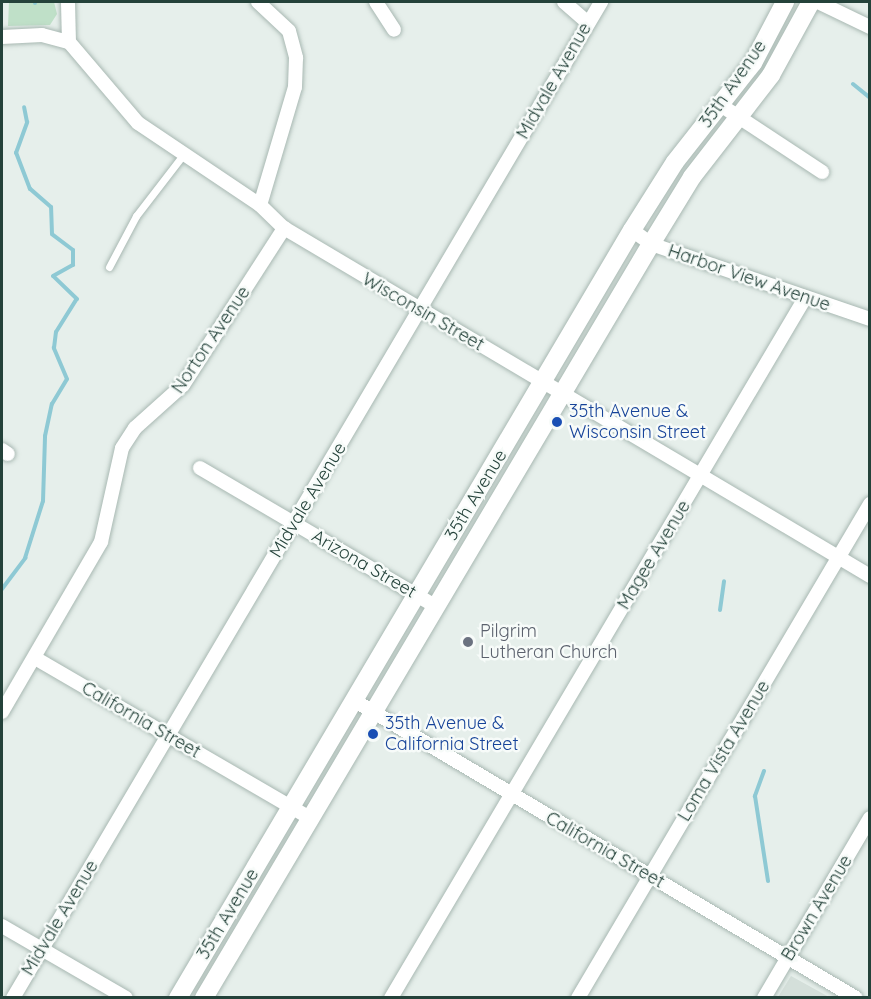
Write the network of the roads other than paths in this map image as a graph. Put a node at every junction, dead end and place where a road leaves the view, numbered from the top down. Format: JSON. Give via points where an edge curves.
{"nodes":[{"id":1,"x":68,"y":2,"type":"edge"},
{"id":2,"x":258,"y":2,"type":"edge"},
{"id":3,"x":376,"y":2,"type":"edge"},
{"id":4,"x":564,"y":2,"type":"edge"},
{"id":5,"x":601,"y":2,"type":"edge"},
{"id":6,"x":785,"y":2,"type":"edge"},
{"id":7,"x":811,"y":2,"type":"edge"},
{"id":8,"x":818,"y":2,"type":"edge"},
{"id":9,"x":587,"y":22,"type":"junction"},
{"id":10,"x":870,"y":27,"type":"edge"},
{"id":11,"x":394,"y":30,"type":"dead end"},
{"id":12,"x":2,"y":37,"type":"edge"},
{"id":13,"x":69,"y":42,"type":"junction"},
{"id":14,"x":722,"y":106,"type":"junction"},
{"id":15,"x":739,"y":120,"type":"junction"},
{"id":16,"x":183,"y":155,"type":"junction"},
{"id":17,"x":822,"y":172,"type":"dead end"},
{"id":18,"x":260,"y":205,"type":"junction"},
{"id":19,"x":284,"y":228,"type":"junction"},
{"id":20,"x":632,"y":230,"type":"junction"},
{"id":21,"x":651,"y":244,"type":"junction"},
{"id":22,"x":109,"y":267,"type":"dead end"},
{"id":23,"x":806,"y":298,"type":"junction"},
{"id":24,"x":419,"y":310,"type":"junction"},
{"id":25,"x":870,"y":319,"type":"edge"},
{"id":26,"x":543,"y":381,"type":"junction"},
{"id":27,"x":562,"y":393,"type":"junction"},
{"id":28,"x":200,"y":468,"type":"dead end"},
{"id":29,"x":702,"y":476,"type":"junction"},
{"id":30,"x":870,"y":504,"type":"edge"},
{"id":31,"x":294,"y":523,"type":"junction"},
{"id":32,"x":838,"y":557,"type":"junction"},
{"id":33,"x":870,"y":576,"type":"edge"},
{"id":34,"x":417,"y":595,"type":"junction"},
{"id":35,"x":435,"y":606,"type":"junction"},
{"id":36,"x":34,"y":658,"type":"junction"},
{"id":37,"x":355,"y":701,"type":"junction"},
{"id":38,"x":2,"y":712,"type":"edge"},
{"id":39,"x":372,"y":712,"type":"junction"},
{"id":40,"x":166,"y":735,"type":"junction"},
{"id":41,"x":510,"y":796,"type":"junction"},
{"id":42,"x":292,"y":807,"type":"junction"},
{"id":43,"x":310,"y":818,"type":"junction"},
{"id":44,"x":870,"y":818,"type":"edge"},
{"id":45,"x":650,"y":876,"type":"junction"},
{"id":46,"x":2,"y":926,"type":"edge"},
{"id":47,"x":42,"y":949,"type":"junction"},
{"id":48,"x":788,"y":957,"type":"junction"},
{"id":49,"x":13,"y":998,"type":"edge"},
{"id":50,"x":126,"y":998,"type":"edge"},
{"id":51,"x":178,"y":998,"type":"edge"},
{"id":52,"x":204,"y":998,"type":"edge"},
{"id":53,"x":391,"y":998,"type":"edge"},
{"id":54,"x":578,"y":998,"type":"edge"},
{"id":55,"x":764,"y":998,"type":"edge"},
{"id":56,"x":856,"y":998,"type":"edge"}],
"edges":[{"from":1,"to":13,"type":"street"},
{"from":2,"to":18,"type":"street","via":[[289,31],[296,58],[295,87]]},
{"from":3,"to":11,"type":"street"},
{"from":4,"to":9,"type":"street"},
{"from":5,"to":9,"type":"street","name":"Midvale Avenue"},
{"from":6,"to":14,"type":"main road","name":"35th Avenue"},
{"from":7,"to":15,"type":"main road","name":"35th Avenue"},
{"from":8,"to":10,"type":"street"},
{"from":9,"to":24,"type":"street","name":"Midvale Avenue"},
{"from":12,"to":13,"type":"street","via":[[42,35]]},
{"from":13,"to":16,"type":"street","name":"Wisconsin Street","via":[[138,123]]},
{"from":14,"to":15,"type":"street"},
{"from":14,"to":20,"type":"main road","name":"35th Avenue","via":[[675,162]]},
{"from":15,"to":17,"type":"street"},
{"from":15,"to":21,"type":"main road","name":"35th Avenue","via":[[692,177]]},
{"from":16,"to":18,"type":"street","name":"Wisconsin Street"},
{"from":16,"to":22,"type":"lane","via":[[136,216]]},
{"from":18,"to":19,"type":"street","name":"Wisconsin Street"},
{"from":19,"to":24,"type":"street","name":"Wisconsin Street"},
{"from":19,"to":36,"type":"street","name":"Norton Avenue","via":[[183,385],[135,428],[122,448],[101,542]]},
{"from":20,"to":21,"type":"street","name":"Harbor View Avenue"},
{"from":20,"to":26,"type":"main road","name":"35th Avenue"},
{"from":21,"to":23,"type":"street","name":"Harbor View Avenue"},
{"from":21,"to":27,"type":"main road","name":"35th Avenue"},
{"from":23,"to":25,"type":"street","name":"Harbor View Avenue"},
{"from":23,"to":29,"type":"street","name":"Magee Avenue"},
{"from":24,"to":26,"type":"street","name":"Wisconsin Street"},
{"from":24,"to":31,"type":"street","name":"Midvale Avenue"},
{"from":26,"to":27,"type":"street","name":"Wisconsin Street"},
{"from":26,"to":34,"type":"main road","name":"35th Avenue"},
{"from":27,"to":29,"type":"street","name":"Wisconsin Street"},
{"from":27,"to":35,"type":"main road","name":"35th Avenue"},
{"from":28,"to":31,"type":"street","name":"Arizona Street"},
{"from":29,"to":32,"type":"street","name":"Wisconsin Street"},
{"from":29,"to":41,"type":"street","name":"Magee Avenue"},
{"from":30,"to":32,"type":"street","name":"Loma Vista Avenue"},
{"from":31,"to":34,"type":"street","name":"Arizona Street"},
{"from":31,"to":40,"type":"street","name":"Midvale Avenue"},
{"from":32,"to":33,"type":"street","name":"Wisconsin Street"},
{"from":32,"to":45,"type":"street","name":"Loma Vista Avenue"},
{"from":34,"to":35,"type":"street","name":"Arizona Street"},
{"from":34,"to":37,"type":"main road","name":"35th Avenue"},
{"from":35,"to":39,"type":"main road","name":"35th Avenue"},
{"from":36,"to":38,"type":"street","name":"Norton Avenue"},
{"from":36,"to":40,"type":"street","name":"California Street"},
{"from":37,"to":39,"type":"street","name":"California Street"},
{"from":37,"to":42,"type":"main road","name":"35th Avenue"},
{"from":39,"to":41,"type":"street","name":"California Street"},
{"from":39,"to":43,"type":"main road","name":"35th Avenue"},
{"from":40,"to":42,"type":"street","name":"California Street"},
{"from":40,"to":47,"type":"street","name":"Midvale Avenue"},
{"from":41,"to":45,"type":"street","name":"California Street"},
{"from":41,"to":53,"type":"street","name":"Magee Avenue"},
{"from":42,"to":43,"type":"street","name":"California Street"},
{"from":42,"to":51,"type":"main road","name":"35th Avenue"},
{"from":43,"to":52,"type":"main road","name":"35th Avenue"},
{"from":44,"to":48,"type":"street","name":"Brown Avenue"},
{"from":45,"to":48,"type":"street","name":"California Street"},
{"from":45,"to":54,"type":"street","name":"Loma Vista Avenue"},
{"from":46,"to":47,"type":"street"},
{"from":47,"to":49,"type":"street","name":"Midvale Avenue"},
{"from":47,"to":50,"type":"street"},
{"from":48,"to":55,"type":"street","name":"Brown Avenue"},
{"from":48,"to":56,"type":"street","name":"California Street"}]}
